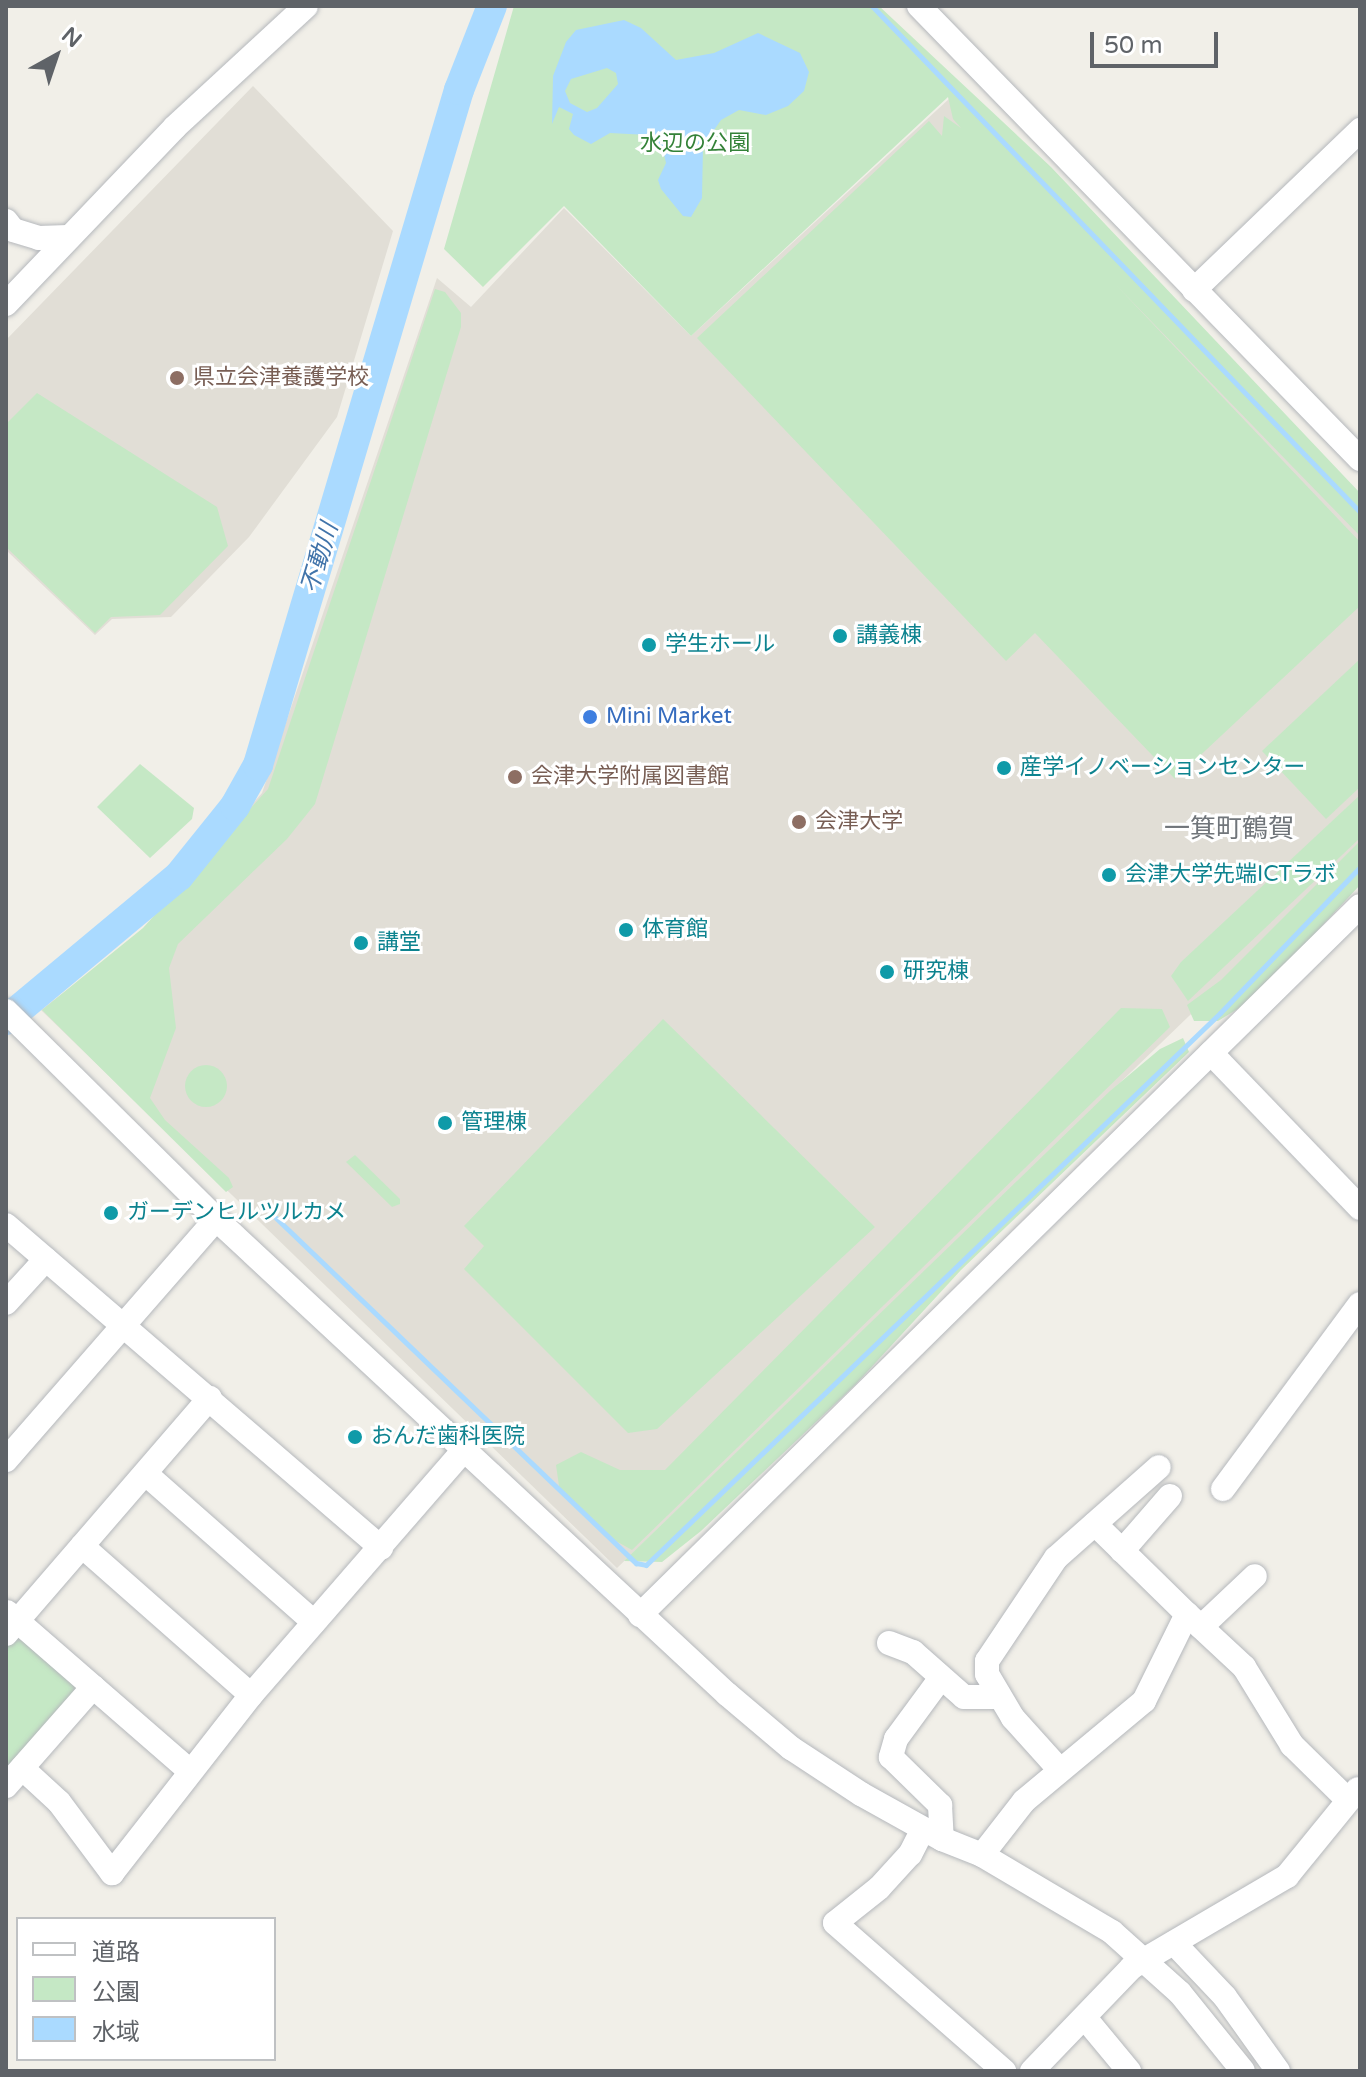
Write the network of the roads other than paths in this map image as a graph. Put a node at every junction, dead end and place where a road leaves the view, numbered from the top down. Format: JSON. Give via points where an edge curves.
{"nodes":[{"id":1,"x":306,"y":6,"type":"edge"},
{"id":2,"x":919,"y":6,"type":"edge"},
{"id":3,"x":1360,"y":130,"type":"edge"},
{"id":4,"x":6,"y":221,"type":"edge"},
{"id":5,"x":68,"y":237,"type":"junction"},
{"id":6,"x":1194,"y":290,"type":"junction"},
{"id":7,"x":6,"y":304,"type":"edge"},
{"id":8,"x":1360,"y":459,"type":"edge"},
{"id":9,"x":1360,"y":906,"type":"edge"},
{"id":10,"x":14,"y":1019,"type":"edge"},
{"id":11,"x":1211,"y":1053,"type":"junction"},
{"id":12,"x":1360,"y":1208,"type":"edge"},
{"id":13,"x":216,"y":1219,"type":"junction"},
{"id":14,"x":6,"y":1225,"type":"edge"},
{"id":15,"x":46,"y":1259,"type":"junction"},
{"id":16,"x":6,"y":1303,"type":"edge"},
{"id":17,"x":1360,"y":1304,"type":"edge"},
{"id":18,"x":124,"y":1322,"type":"junction"},
{"id":19,"x":210,"y":1398,"type":"junction"},
{"id":20,"x":464,"y":1450,"type":"junction"},
{"id":21,"x":6,"y":1460,"type":"edge"},
{"id":22,"x":1159,"y":1467,"type":"dead end"},
{"id":23,"x":146,"y":1474,"type":"junction"},
{"id":24,"x":1223,"y":1489,"type":"dead end"},
{"id":25,"x":1170,"y":1496,"type":"dead end"},
{"id":26,"x":1095,"y":1524,"type":"junction"},
{"id":27,"x":82,"y":1546,"type":"junction"},
{"id":28,"x":381,"y":1548,"type":"junction"},
{"id":29,"x":1122,"y":1551,"type":"junction"},
{"id":30,"x":1255,"y":1576,"type":"dead end"},
{"id":31,"x":640,"y":1615,"type":"junction"},
{"id":32,"x":1194,"y":1620,"type":"junction"},
{"id":33,"x":10,"y":1622,"type":"edge"},
{"id":34,"x":314,"y":1622,"type":"junction"},
{"id":35,"x":889,"y":1643,"type":"dead end"},
{"id":36,"x":940,"y":1679,"type":"junction"},
{"id":37,"x":93,"y":1687,"type":"junction"},
{"id":38,"x":251,"y":1695,"type":"junction"},
{"id":39,"x":999,"y":1697,"type":"junction"},
{"id":40,"x":1059,"y":1769,"type":"junction"},
{"id":41,"x":189,"y":1770,"type":"junction"},
{"id":42,"x":14,"y":1777,"type":"edge"},
{"id":43,"x":1354,"y":1794,"type":"edge"},
{"id":44,"x":932,"y":1834,"type":"junction"},
{"id":45,"x":982,"y":1855,"type":"junction"},
{"id":46,"x":1174,"y":1943,"type":"junction"},
{"id":47,"x":1144,"y":1959,"type":"junction"},
{"id":48,"x":1085,"y":2018,"type":"junction"},
{"id":49,"x":1004,"y":2071,"type":"edge"},
{"id":50,"x":1032,"y":2071,"type":"edge"},
{"id":51,"x":1129,"y":2071,"type":"edge"},
{"id":52,"x":1243,"y":2071,"type":"edge"},
{"id":53,"x":1278,"y":2071,"type":"edge"}],
"edges":[{"from":1,"to":5,"type":"street","via":[[278,27]]},
{"from":2,"to":6,"type":"street"},
{"from":3,"to":6,"type":"street"},
{"from":4,"to":5,"type":"street","via":[[13,230],[39,238]]},
{"from":5,"to":7,"type":"street"},
{"from":6,"to":8,"type":"street"},
{"from":9,"to":11,"type":"street"},
{"from":10,"to":13,"type":"street"},
{"from":11,"to":12,"type":"street"},
{"from":11,"to":31,"type":"street"},
{"from":13,"to":18,"type":"street"},
{"from":13,"to":20,"type":"street"},
{"from":14,"to":15,"type":"street"},
{"from":15,"to":16,"type":"street"},
{"from":15,"to":18,"type":"street"},
{"from":17,"to":24,"type":"street"},
{"from":18,"to":19,"type":"street"},
{"from":18,"to":21,"type":"street"},
{"from":19,"to":23,"type":"street"},
{"from":19,"to":28,"type":"street"},
{"from":20,"to":28,"type":"street"},
{"from":20,"to":31,"type":"street"},
{"from":22,"to":26,"type":"street"},
{"from":23,"to":27,"type":"street"},
{"from":23,"to":34,"type":"street"},
{"from":25,"to":29,"type":"street"},
{"from":26,"to":29,"type":"street"},
{"from":26,"to":39,"type":"street","via":[[1056,1558],[994,1644],[987,1674]]},
{"from":27,"to":33,"type":"street"},
{"from":27,"to":38,"type":"street"},
{"from":28,"to":34,"type":"street"},
{"from":29,"to":32,"type":"street"},
{"from":30,"to":32,"type":"street"},
{"from":31,"to":44,"type":"street","via":[[791,1748]]},
{"from":32,"to":40,"type":"street","via":[[1144,1701]]},
{"from":32,"to":43,"type":"street","via":[[1244,1667],[1292,1745]]},
{"from":33,"to":37,"type":"street"},
{"from":34,"to":38,"type":"street"},
{"from":35,"to":36,"type":"street","via":[[913,1652]]},
{"from":36,"to":39,"type":"street","via":[[975,1701]]},
{"from":36,"to":44,"type":"street","via":[[896,1739],[891,1757],[940,1805]]},
{"from":37,"to":41,"type":"street"},
{"from":37,"to":42,"type":"street"},
{"from":38,"to":41,"type":"street"},
{"from":39,"to":40,"type":"street"},
{"from":40,"to":45,"type":"street","via":[[1002,1824]]},
{"from":41,"to":42,"type":"street","via":[[112,1873],[59,1802]]},
{"from":43,"to":46,"type":"street","via":[[1287,1876]]},
{"from":44,"to":45,"type":"street"},
{"from":44,"to":49,"type":"street","via":[[835,1923]]},
{"from":45,"to":47,"type":"street","via":[[1083,1912]]},
{"from":46,"to":47,"type":"street"},
{"from":46,"to":53,"type":"street","via":[[1225,1997]]},
{"from":47,"to":48,"type":"street"},
{"from":47,"to":52,"type":"street","via":[[1193,2006]]},
{"from":48,"to":50,"type":"street"},
{"from":48,"to":51,"type":"street"}]}
